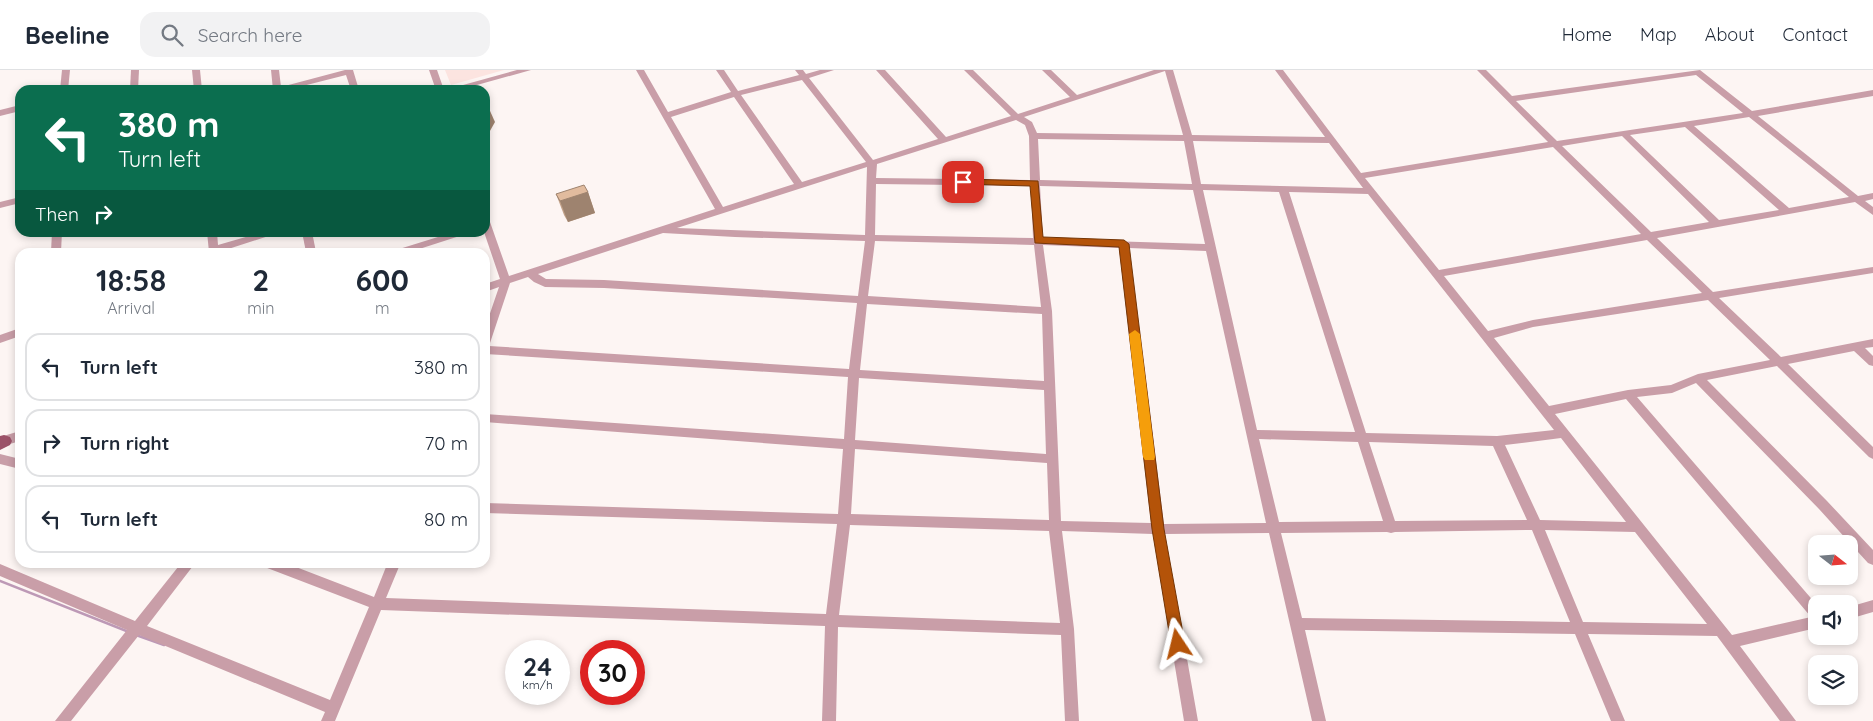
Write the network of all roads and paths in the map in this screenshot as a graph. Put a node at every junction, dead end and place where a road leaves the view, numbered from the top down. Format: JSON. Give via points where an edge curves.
{"nodes":[{"id":1,"x":66,"y":70,"type":"edge"},
{"id":2,"x":135,"y":70,"type":"edge"},
{"id":3,"x":196,"y":70,"type":"edge"},
{"id":4,"x":274,"y":70,"type":"edge"},
{"id":5,"x":433,"y":70,"type":"edge"},
{"id":6,"x":527,"y":70,"type":"edge"},
{"id":7,"x":640,"y":70,"type":"edge"},
{"id":8,"x":720,"y":70,"type":"edge"},
{"id":9,"x":830,"y":70,"type":"edge"},
{"id":10,"x":880,"y":70,"type":"edge"},
{"id":11,"x":968,"y":70,"type":"edge"},
{"id":12,"x":1046,"y":70,"type":"edge"},
{"id":13,"x":1128,"y":70,"type":"edge"},
{"id":14,"x":1162,"y":70,"type":"edge"},
{"id":15,"x":1169,"y":70,"type":"edge"},
{"id":16,"x":1279,"y":70,"type":"edge"},
{"id":17,"x":1481,"y":70,"type":"edge"},
{"id":18,"x":349,"y":71,"type":"edge"},
{"id":19,"x":1697,"y":71,"type":"edge"},
{"id":20,"x":801,"y":73,"type":"edge"},
{"id":21,"x":1137,"y":78,"type":"junction"},
{"id":22,"x":64,"y":85,"type":"edge"},
{"id":23,"x":134,"y":85,"type":"edge"},
{"id":24,"x":198,"y":85,"type":"edge"},
{"id":25,"x":276,"y":85,"type":"edge"},
{"id":26,"x":296,"y":85,"type":"edge"},
{"id":27,"x":353,"y":85,"type":"edge"},
{"id":28,"x":438,"y":85,"type":"edge"},
{"id":29,"x":468,"y":85,"type":"edge"},
{"id":30,"x":1873,"y":93,"type":"edge"},
{"id":31,"x":735,"y":94,"type":"junction"},
{"id":32,"x":1076,"y":98,"type":"junction"},
{"id":33,"x":1510,"y":99,"type":"junction"},
{"id":34,"x":15,"y":109,"type":"edge"},
{"id":35,"x":0,"y":113,"type":"edge"},
{"id":36,"x":1753,"y":114,"type":"junction"},
{"id":37,"x":667,"y":115,"type":"junction"},
{"id":38,"x":1016,"y":117,"type":"junction"},
{"id":39,"x":1687,"y":124,"type":"junction"},
{"id":40,"x":1624,"y":133,"type":"junction"},
{"id":41,"x":1033,"y":136,"type":"junction"},
{"id":42,"x":1188,"y":137,"type":"junction"},
{"id":43,"x":944,"y":140,"type":"junction"},
{"id":44,"x":1332,"y":140,"type":"junction"},
{"id":45,"x":1554,"y":144,"type":"junction"},
{"id":46,"x":872,"y":164,"type":"junction"},
{"id":47,"x":1359,"y":176,"type":"junction"},
{"id":48,"x":873,"y":181,"type":"junction"},
{"id":49,"x":1035,"y":183,"type":"junction"},
{"id":50,"x":799,"y":185,"type":"junction"},
{"id":51,"x":1196,"y":186,"type":"junction"},
{"id":52,"x":1283,"y":189,"type":"junction"},
{"id":53,"x":1371,"y":191,"type":"junction"},
{"id":54,"x":1873,"y":196,"type":"edge"},
{"id":55,"x":1858,"y":200,"type":"junction"},
{"id":56,"x":15,"y":201,"type":"edge"},
{"id":57,"x":0,"y":204,"type":"edge"},
{"id":58,"x":721,"y":211,"type":"junction"},
{"id":59,"x":1788,"y":212,"type":"junction"},
{"id":60,"x":1873,"y":212,"type":"edge"},
{"id":61,"x":1718,"y":225,"type":"junction"},
{"id":62,"x":660,"y":230,"type":"junction"},
{"id":63,"x":1650,"y":236,"type":"junction"},
{"id":64,"x":260,"y":237,"type":"edge"},
{"id":65,"x":450,"y":237,"type":"edge"},
{"id":66,"x":490,"y":237,"type":"edge"},
{"id":67,"x":870,"y":238,"type":"junction"},
{"id":68,"x":1038,"y":240,"type":"junction"},
{"id":69,"x":1124,"y":244,"type":"junction"},
{"id":70,"x":224,"y":248,"type":"edge"},
{"id":71,"x":413,"y":248,"type":"edge"},
{"id":72,"x":1210,"y":248,"type":"junction"},
{"id":73,"x":1873,"y":270,"type":"edge"},
{"id":74,"x":529,"y":272,"type":"junction"},
{"id":75,"x":1436,"y":274,"type":"junction"},
{"id":76,"x":506,"y":281,"type":"junction"},
{"id":77,"x":490,"y":286,"type":"edge"},
{"id":78,"x":1710,"y":295,"type":"junction"},
{"id":79,"x":862,"y":299,"type":"junction"},
{"id":80,"x":1047,"y":311,"type":"junction"},
{"id":81,"x":490,"y":329,"type":"edge"},
{"id":82,"x":15,"y":334,"type":"edge"},
{"id":83,"x":1486,"y":336,"type":"junction"},
{"id":84,"x":0,"y":338,"type":"edge"},
{"id":85,"x":1873,"y":343,"type":"edge"},
{"id":86,"x":1856,"y":346,"type":"junction"},
{"id":87,"x":490,"y":350,"type":"edge"},
{"id":88,"x":1780,"y":362,"type":"junction"},
{"id":89,"x":1873,"y":362,"type":"edge"},
{"id":90,"x":854,"y":373,"type":"junction"},
{"id":91,"x":1698,"y":378,"type":"junction"},
{"id":92,"x":1049,"y":386,"type":"junction"},
{"id":93,"x":1628,"y":394,"type":"junction"},
{"id":94,"x":1547,"y":411,"type":"junction"},
{"id":95,"x":490,"y":418,"type":"edge"},
{"id":96,"x":1564,"y":433,"type":"junction"},
{"id":97,"x":1252,"y":434,"type":"junction"},
{"id":98,"x":15,"y":438,"type":"edge"},
{"id":99,"x":1363,"y":438,"type":"junction"},
{"id":100,"x":1497,"y":441,"type":"junction"},
{"id":101,"x":1,"y":442,"type":"edge"},
{"id":102,"x":850,"y":444,"type":"junction"},
{"id":103,"x":1873,"y":454,"type":"edge"},
{"id":104,"x":0,"y":459,"type":"edge"},
{"id":105,"x":1052,"y":459,"type":"junction"},
{"id":106,"x":15,"y":463,"type":"edge"},
{"id":107,"x":490,"y":508,"type":"edge"},
{"id":108,"x":844,"y":519,"type":"junction"},
{"id":109,"x":1536,"y":525,"type":"junction"},
{"id":110,"x":1055,"y":527,"type":"junction"},
{"id":111,"x":1637,"y":527,"type":"junction"},
{"id":112,"x":1273,"y":528,"type":"junction"},
{"id":113,"x":1391,"y":528,"type":"junction"},
{"id":114,"x":1158,"y":529,"type":"junction"},
{"id":115,"x":1873,"y":559,"type":"edge"},
{"id":116,"x":185,"y":568,"type":"edge"},
{"id":117,"x":283,"y":568,"type":"edge"},
{"id":118,"x":392,"y":568,"type":"edge"},
{"id":119,"x":0,"y":570,"type":"edge"},
{"id":120,"x":377,"y":604,"type":"junction"},
{"id":121,"x":1808,"y":604,"type":"edge"},
{"id":122,"x":1873,"y":606,"type":"edge"},
{"id":123,"x":1858,"y":610,"type":"edge"},
{"id":124,"x":832,"y":620,"type":"junction"},
{"id":125,"x":1295,"y":624,"type":"junction"},
{"id":126,"x":1808,"y":624,"type":"edge"},
{"id":127,"x":137,"y":628,"type":"junction"},
{"id":128,"x":1067,"y":628,"type":"junction"},
{"id":129,"x":1580,"y":628,"type":"junction"},
{"id":130,"x":1720,"y":630,"type":"junction"},
{"id":131,"x":1729,"y":642,"type":"junction"},
{"id":132,"x":333,"y":708,"type":"junction"},
{"id":133,"x":62,"y":721,"type":"edge"},
{"id":134,"x":328,"y":721,"type":"edge"},
{"id":135,"x":829,"y":721,"type":"edge"},
{"id":136,"x":1072,"y":721,"type":"edge"},
{"id":137,"x":1191,"y":721,"type":"edge"},
{"id":138,"x":1319,"y":721,"type":"edge"},
{"id":139,"x":1618,"y":721,"type":"edge"},
{"id":140,"x":1788,"y":721,"type":"edge"}],
"edges":[{"from":1,"to":22,"type":"street"},
{"from":2,"to":23,"type":"street"},
{"from":3,"to":24,"type":"street"},
{"from":4,"to":25,"type":"street"},
{"from":5,"to":28,"type":"street"},
{"from":6,"to":29,"type":"street"},
{"from":7,"to":37,"type":"street"},
{"from":8,"to":31,"type":"street"},
{"from":9,"to":20,"type":"street"},
{"from":10,"to":43,"type":"street"},
{"from":11,"to":38,"type":"street"},
{"from":12,"to":32,"type":"street"},
{"from":13,"to":21,"type":"street"},
{"from":14,"to":21,"type":"street"},
{"from":15,"to":42,"type":"street"},
{"from":16,"to":44,"type":"street"},
{"from":17,"to":33,"type":"street"},
{"from":18,"to":26,"type":"street"},
{"from":18,"to":27,"type":"street"},
{"from":19,"to":33,"type":"street"},
{"from":19,"to":36,"type":"street"},
{"from":20,"to":31,"type":"street"},
{"from":20,"to":46,"type":"street"},
{"from":21,"to":32,"type":"street"},
{"from":30,"to":36,"type":"street"},
{"from":31,"to":37,"type":"street"},
{"from":31,"to":50,"type":"street"},
{"from":32,"to":38,"type":"street"},
{"from":33,"to":45,"type":"street"},
{"from":34,"to":35,"type":"street"},
{"from":36,"to":39,"type":"street"},
{"from":36,"to":55,"type":"street"},
{"from":37,"to":58,"type":"street"},
{"from":38,"to":41,"type":"street","via":[[1029,124]]},
{"from":38,"to":43,"type":"street"},
{"from":39,"to":40,"type":"street"},
{"from":39,"to":59,"type":"street"},
{"from":40,"to":45,"type":"street"},
{"from":40,"to":61,"type":"street"},
{"from":41,"to":42,"type":"street"},
{"from":41,"to":49,"type":"street"},
{"from":42,"to":44,"type":"street"},
{"from":42,"to":51,"type":"street"},
{"from":43,"to":46,"type":"street"},
{"from":44,"to":47,"type":"street"},
{"from":45,"to":47,"type":"street"},
{"from":45,"to":63,"type":"street"},
{"from":46,"to":48,"type":"street"},
{"from":46,"to":50,"type":"street"},
{"from":47,"to":53,"type":"street"},
{"from":48,"to":49,"type":"street"},
{"from":48,"to":67,"type":"street"},
{"from":49,"to":51,"type":"street"},
{"from":49,"to":68,"type":"street"},
{"from":50,"to":58,"type":"street"},
{"from":51,"to":52,"type":"street"},
{"from":51,"to":72,"type":"street"},
{"from":52,"to":53,"type":"street"},
{"from":52,"to":99,"type":"street"},
{"from":53,"to":75,"type":"street"},
{"from":54,"to":55,"type":"street"},
{"from":55,"to":59,"type":"street"},
{"from":55,"to":60,"type":"street"},
{"from":56,"to":57,"type":"street"},
{"from":58,"to":62,"type":"street"},
{"from":59,"to":61,"type":"street"},
{"from":61,"to":63,"type":"street"},
{"from":62,"to":67,"type":"street"},
{"from":62,"to":74,"type":"street"},
{"from":63,"to":75,"type":"street"},
{"from":63,"to":78,"type":"street"},
{"from":64,"to":70,"type":"street"},
{"from":65,"to":71,"type":"street"},
{"from":66,"to":76,"type":"street"},
{"from":67,"to":68,"type":"street"},
{"from":67,"to":79,"type":"street"},
{"from":68,"to":69,"type":"street"},
{"from":68,"to":80,"type":"street"},
{"from":69,"to":72,"type":"street"},
{"from":69,"to":114,"type":"street"},
{"from":72,"to":97,"type":"street"},
{"from":73,"to":78,"type":"street"},
{"from":74,"to":76,"type":"street"},
{"from":74,"to":79,"type":"street","via":[[545,283]]},
{"from":75,"to":83,"type":"street"},
{"from":76,"to":77,"type":"street"},
{"from":76,"to":81,"type":"street"},
{"from":78,"to":83,"type":"street","via":[[1528,323]]},
{"from":78,"to":88,"type":"street"},
{"from":79,"to":80,"type":"street"},
{"from":79,"to":90,"type":"street"},
{"from":80,"to":92,"type":"street"},
{"from":82,"to":84,"type":"street"},
{"from":83,"to":94,"type":"street"},
{"from":85,"to":86,"type":"street"},
{"from":86,"to":88,"type":"street"},
{"from":86,"to":89,"type":"street"},
{"from":87,"to":90,"type":"street"},
{"from":88,"to":91,"type":"street"},
{"from":88,"to":103,"type":"street"},
{"from":90,"to":92,"type":"street"},
{"from":90,"to":102,"type":"street"},
{"from":91,"to":93,"type":"street","via":[[1672,389]]},
{"from":91,"to":115,"type":"street"},
{"from":92,"to":105,"type":"street"},
{"from":93,"to":94,"type":"street"},
{"from":93,"to":121,"type":"street"},
{"from":94,"to":96,"type":"street"},
{"from":95,"to":102,"type":"street"},
{"from":96,"to":100,"type":"street"},
{"from":96,"to":111,"type":"street"},
{"from":97,"to":99,"type":"street"},
{"from":97,"to":112,"type":"street"},
{"from":98,"to":101,"type":"street"},
{"from":99,"to":100,"type":"street"},
{"from":99,"to":113,"type":"street"},
{"from":100,"to":109,"type":"street"},
{"from":102,"to":105,"type":"street"},
{"from":102,"to":108,"type":"street"},
{"from":104,"to":106,"type":"street"},
{"from":105,"to":110,"type":"street"},
{"from":107,"to":108,"type":"street"},
{"from":108,"to":110,"type":"street"},
{"from":108,"to":124,"type":"street"},
{"from":109,"to":111,"type":"street"},
{"from":109,"to":113,"type":"street"},
{"from":109,"to":129,"type":"street"},
{"from":110,"to":114,"type":"street"},
{"from":110,"to":128,"type":"street"},
{"from":111,"to":130,"type":"street"},
{"from":112,"to":113,"type":"street"},
{"from":112,"to":114,"type":"street"},
{"from":112,"to":125,"type":"street"},
{"from":114,"to":137,"type":"street"},
{"from":116,"to":127,"type":"street"},
{"from":117,"to":120,"type":"street"},
{"from":118,"to":120,"type":"street"},
{"from":119,"to":127,"type":"street"},
{"from":120,"to":124,"type":"street"},
{"from":120,"to":132,"type":"street"},
{"from":122,"to":123,"type":"street"},
{"from":124,"to":128,"type":"street"},
{"from":124,"to":135,"type":"street"},
{"from":125,"to":129,"type":"street"},
{"from":125,"to":138,"type":"street"},
{"from":126,"to":131,"type":"street"},
{"from":127,"to":132,"type":"street"},
{"from":127,"to":133,"type":"street"},
{"from":128,"to":136,"type":"street"},
{"from":129,"to":130,"type":"street"},
{"from":129,"to":139,"type":"street"},
{"from":130,"to":131,"type":"street"},
{"from":131,"to":140,"type":"street"},
{"from":132,"to":134,"type":"street"}]}
